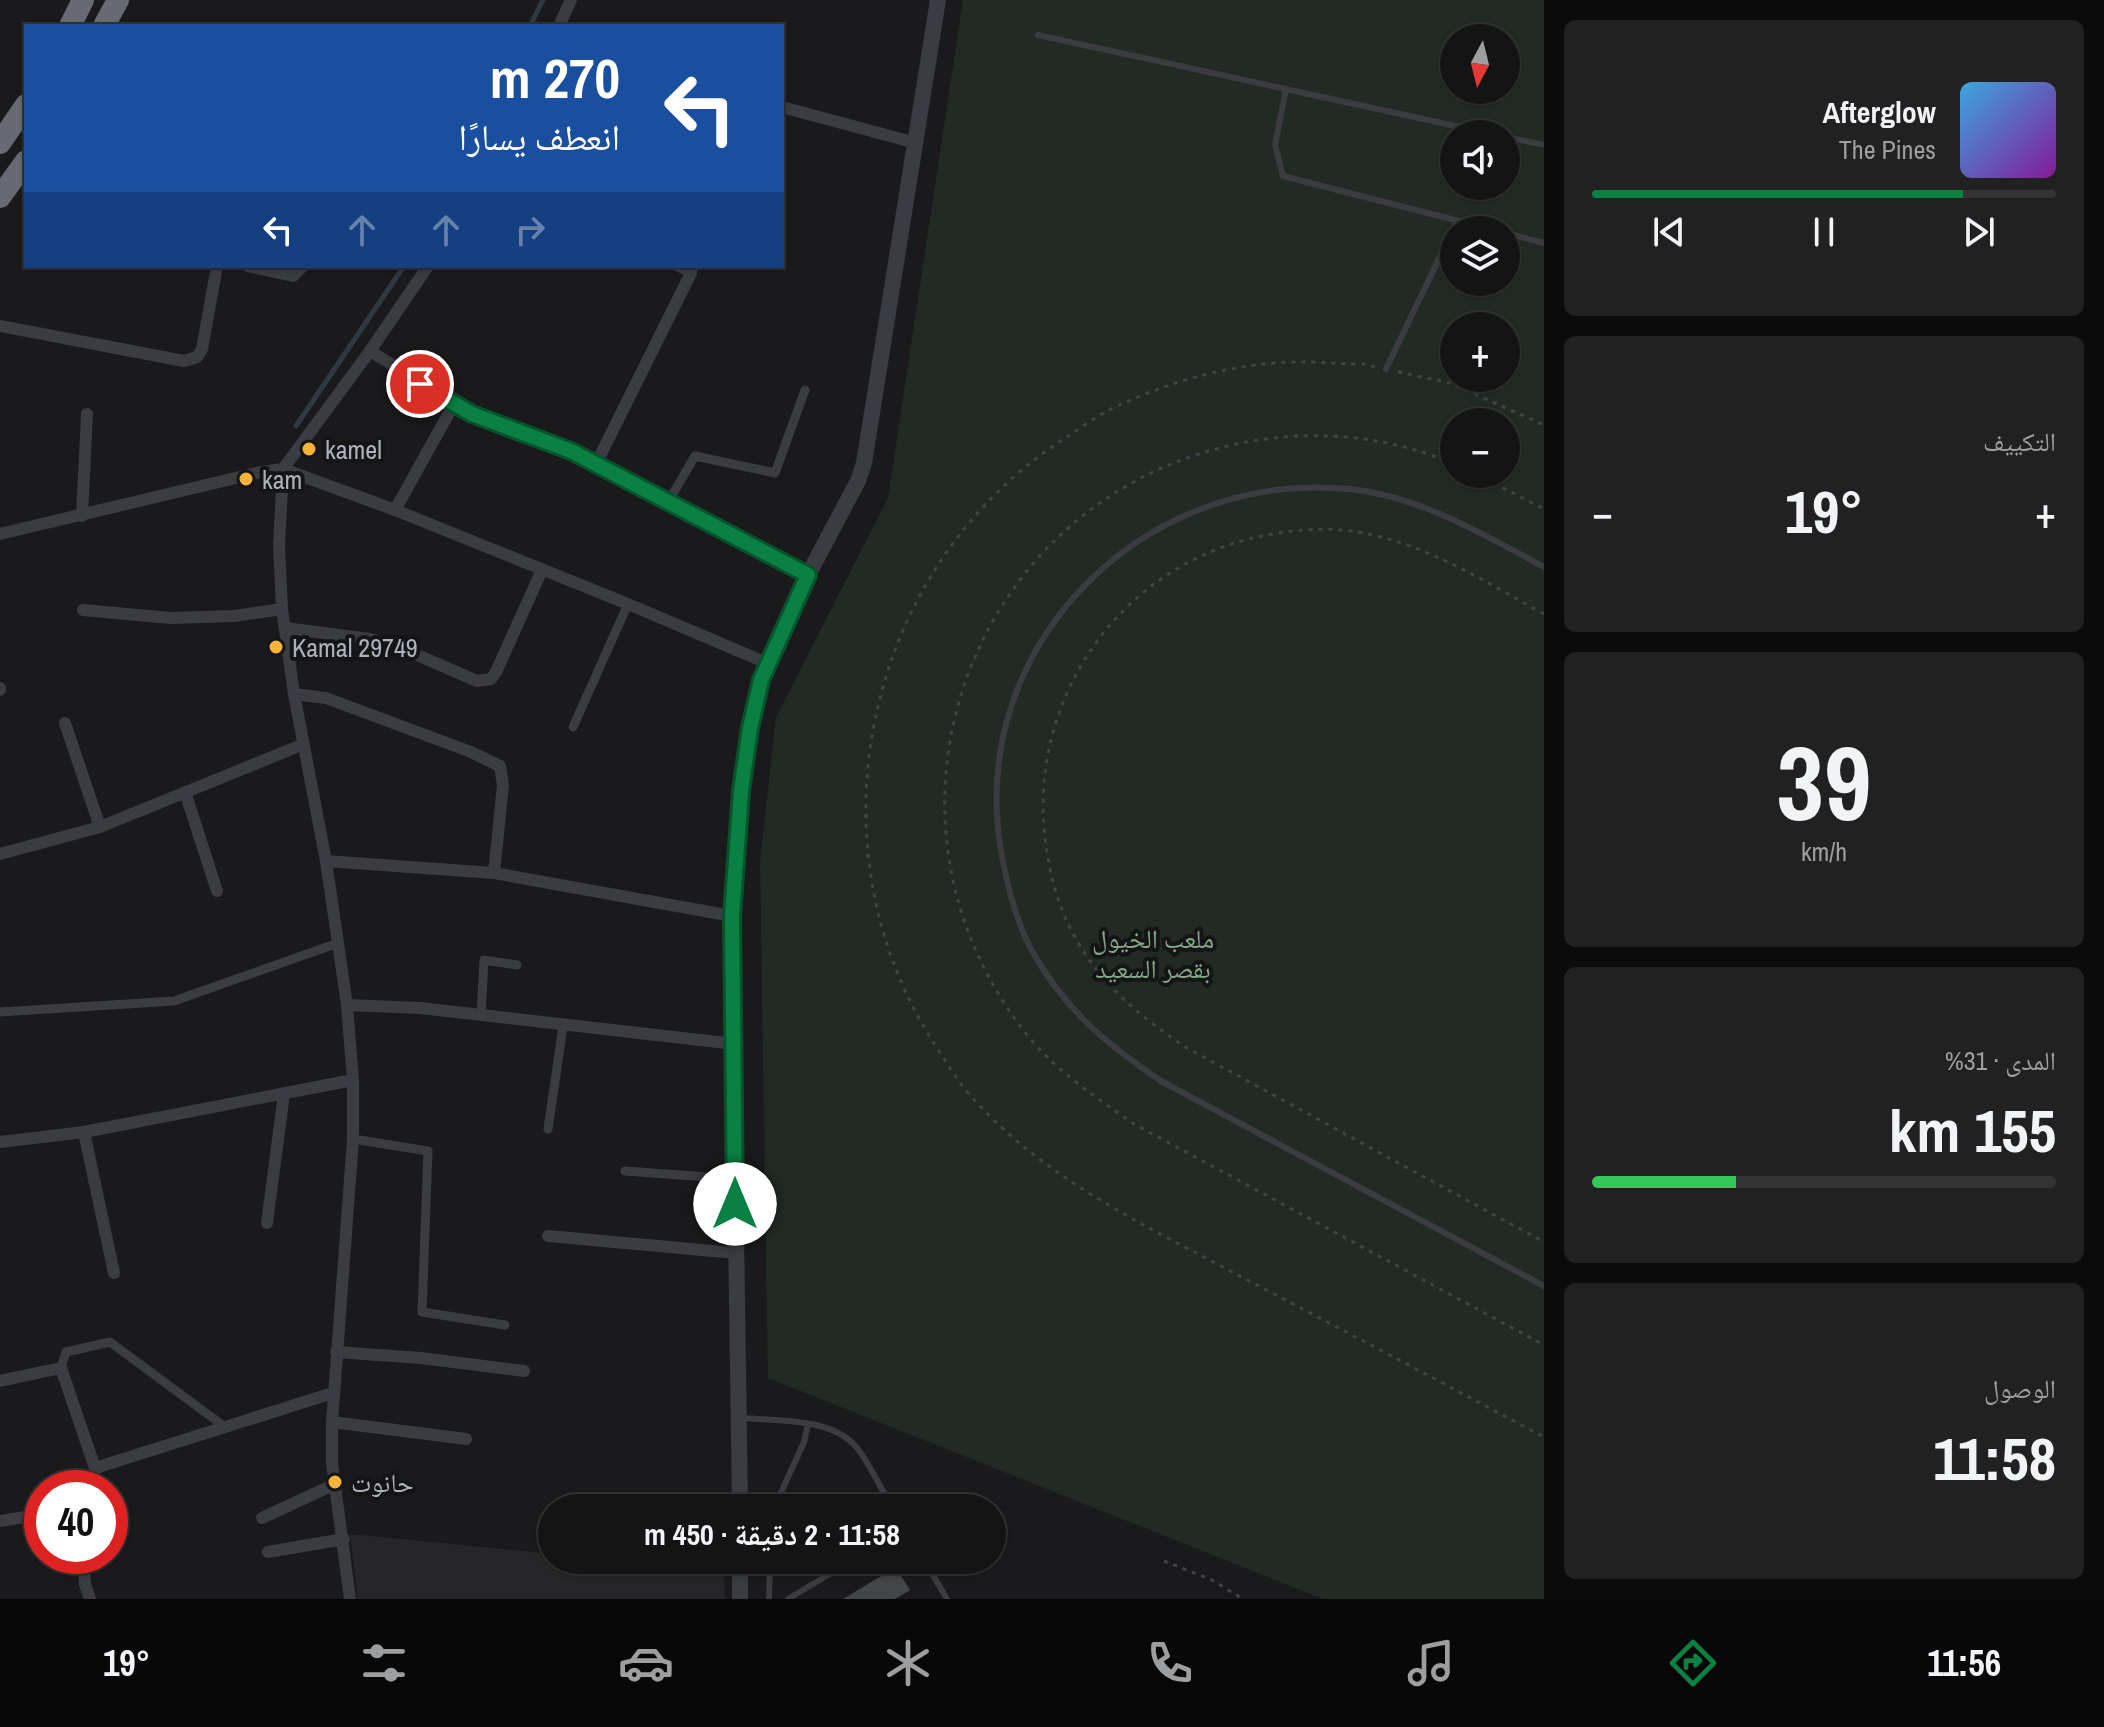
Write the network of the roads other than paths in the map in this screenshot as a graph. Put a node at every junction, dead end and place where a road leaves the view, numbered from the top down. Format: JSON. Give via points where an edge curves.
{"nodes":[{"id":1,"x":83,"y":0,"type":"edge"},
{"id":2,"x":118,"y":0,"type":"edge"},
{"id":3,"x":571,"y":0,"type":"edge"},
{"id":4,"x":938,"y":0,"type":"edge"},
{"id":5,"x":71,"y":24,"type":"edge"},
{"id":6,"x":105,"y":24,"type":"edge"},
{"id":7,"x":560,"y":24,"type":"edge"},
{"id":8,"x":1038,"y":35,"type":"dead end"},
{"id":9,"x":1286,"y":89,"type":"junction"},
{"id":10,"x":24,"y":108,"type":"edge"},
{"id":11,"x":784,"y":108,"type":"edge"},
{"id":12,"x":1440,"y":123,"type":"edge"},
{"id":13,"x":1520,"y":140,"type":"edge"},
{"id":14,"x":0,"y":143,"type":"edge"},
{"id":15,"x":916,"y":143,"type":"junction"},
{"id":16,"x":1544,"y":145,"type":"edge"},
{"id":17,"x":24,"y":164,"type":"edge"},
{"id":18,"x":0,"y":197,"type":"edge"},
{"id":19,"x":1440,"y":217,"type":"edge"},
{"id":20,"x":1520,"y":237,"type":"edge"},
{"id":21,"x":1544,"y":243,"type":"edge"},
{"id":22,"x":1440,"y":256,"type":"edge"},
{"id":23,"x":217,"y":268,"type":"edge"},
{"id":24,"x":256,"y":268,"type":"edge"},
{"id":25,"x":302,"y":268,"type":"edge"},
{"id":26,"x":427,"y":268,"type":"edge"},
{"id":27,"x":693,"y":269,"type":"edge"},
{"id":28,"x":0,"y":326,"type":"edge"},
{"id":29,"x":370,"y":351,"type":"junction"},
{"id":30,"x":1386,"y":369,"type":"road end"},
{"id":31,"x":805,"y":390,"type":"dead end"},
{"id":32,"x":454,"y":404,"type":"junction"},
{"id":33,"x":87,"y":414,"type":"dead end"},
{"id":34,"x":596,"y":464,"type":"junction"},
{"id":35,"x":283,"y":469,"type":"junction"},
{"id":36,"x":668,"y":502,"type":"junction"},
{"id":37,"x":395,"y":510,"type":"junction"},
{"id":38,"x":82,"y":516,"type":"junction"},
{"id":39,"x":0,"y":534,"type":"edge"},
{"id":40,"x":1544,"y":567,"type":"edge"},
{"id":41,"x":542,"y":570,"type":"junction"},
{"id":42,"x":808,"y":575,"type":"junction"},
{"id":43,"x":628,"y":604,"type":"junction"},
{"id":44,"x":282,"y":609,"type":"junction"},
{"id":45,"x":83,"y":610,"type":"dead end"},
{"id":46,"x":285,"y":628,"type":"junction"},
{"id":47,"x":767,"y":663,"type":"junction"},
{"id":48,"x":294,"y":694,"type":"junction"},
{"id":49,"x":65,"y":723,"type":"dead end"},
{"id":50,"x":573,"y":727,"type":"dead end"},
{"id":51,"x":304,"y":744,"type":"junction"},
{"id":52,"x":185,"y":792,"type":"junction"},
{"id":53,"x":100,"y":827,"type":"junction"},
{"id":54,"x":0,"y":854,"type":"edge"},
{"id":55,"x":326,"y":861,"type":"junction"},
{"id":56,"x":494,"y":873,"type":"junction"},
{"id":57,"x":217,"y":891,"type":"dead end"},
{"id":58,"x":732,"y":916,"type":"junction"},
{"id":59,"x":338,"y":943,"type":"junction"},
{"id":60,"x":517,"y":965,"type":"dead end"},
{"id":61,"x":347,"y":1005,"type":"junction"},
{"id":62,"x":0,"y":1012,"type":"edge"},
{"id":63,"x":481,"y":1015,"type":"junction"},
{"id":64,"x":563,"y":1026,"type":"junction"},
{"id":65,"x":735,"y":1044,"type":"junction"},
{"id":66,"x":353,"y":1080,"type":"junction"},
{"id":67,"x":284,"y":1094,"type":"junction"},
{"id":68,"x":548,"y":1129,"type":"dead end"},
{"id":69,"x":84,"y":1132,"type":"junction"},
{"id":70,"x":353,"y":1139,"type":"junction"},
{"id":71,"x":0,"y":1142,"type":"edge"},
{"id":72,"x":625,"y":1171,"type":"dead end"},
{"id":73,"x":736,"y":1179,"type":"junction"},
{"id":74,"x":267,"y":1223,"type":"dead end"},
{"id":75,"x":548,"y":1236,"type":"dead end"},
{"id":76,"x":735,"y":1253,"type":"junction"},
{"id":77,"x":114,"y":1273,"type":"dead end"},
{"id":78,"x":1544,"y":1286,"type":"edge"},
{"id":79,"x":505,"y":1325,"type":"dead end"},
{"id":80,"x":336,"y":1352,"type":"junction"},
{"id":81,"x":61,"y":1368,"type":"junction"},
{"id":82,"x":524,"y":1371,"type":"dead end"},
{"id":83,"x":0,"y":1381,"type":"edge"},
{"id":84,"x":333,"y":1393,"type":"junction"},
{"id":85,"x":740,"y":1418,"type":"junction"},
{"id":86,"x":332,"y":1422,"type":"junction"},
{"id":87,"x":808,"y":1424,"type":"junction"},
{"id":88,"x":225,"y":1427,"type":"junction"},
{"id":89,"x":466,"y":1439,"type":"dead end"},
{"id":90,"x":95,"y":1468,"type":"joint"},
{"id":91,"x":335,"y":1484,"type":"junction"},
{"id":92,"x":740,"y":1494,"type":"edge"},
{"id":93,"x":780,"y":1494,"type":"edge"},
{"id":94,"x":885,"y":1494,"type":"edge"},
{"id":95,"x":24,"y":1517,"type":"edge"},
{"id":96,"x":262,"y":1518,"type":"dead end"},
{"id":97,"x":0,"y":1521,"type":"edge"},
{"id":98,"x":344,"y":1539,"type":"junction"},
{"id":99,"x":268,"y":1552,"type":"dead end"},
{"id":100,"x":84,"y":1574,"type":"edge"},
{"id":101,"x":740,"y":1574,"type":"edge"},
{"id":102,"x":770,"y":1574,"type":"edge"},
{"id":103,"x":830,"y":1574,"type":"edge"},
{"id":104,"x":932,"y":1574,"type":"edge"},
{"id":105,"x":345,"y":1598,"type":"edge"},
{"id":106,"x":90,"y":1599,"type":"edge"},
{"id":107,"x":740,"y":1599,"type":"edge"},
{"id":108,"x":769,"y":1599,"type":"edge"},
{"id":109,"x":788,"y":1599,"type":"edge"},
{"id":110,"x":947,"y":1599,"type":"edge"}],
"edges":[{"from":1,"to":5,"type":"highway"},
{"from":2,"to":6,"type":"highway"},
{"from":3,"to":7,"type":"street"},
{"from":4,"to":15,"type":"street"},
{"from":8,"to":9,"type":"lane"},
{"from":9,"to":12,"type":"lane"},
{"from":9,"to":19,"type":"lane","via":[[1275,145],[1283,176]]},
{"from":10,"to":14,"type":"highway"},
{"from":11,"to":15,"type":"street"},
{"from":13,"to":16,"type":"lane"},
{"from":15,"to":42,"type":"street","via":[[864,463]]},
{"from":17,"to":18,"type":"highway"},
{"from":20,"to":21,"type":"lane"},
{"from":22,"to":30,"type":"lane"},
{"from":23,"to":28,"type":"street","via":[[202,349],[192,359]]},
{"from":24,"to":25,"type":"street","via":[[288,276]]},
{"from":26,"to":29,"type":"street"},
{"from":27,"to":34,"type":"street"},
{"from":29,"to":32,"type":"street"},
{"from":29,"to":35,"type":"street"},
{"from":31,"to":36,"type":"street","via":[[775,473],[695,456]]},
{"from":32,"to":34,"type":"street"},
{"from":32,"to":37,"type":"street"},
{"from":33,"to":38,"type":"street"},
{"from":34,"to":36,"type":"street"},
{"from":35,"to":37,"type":"street"},
{"from":35,"to":38,"type":"street"},
{"from":35,"to":44,"type":"street"},
{"from":36,"to":42,"type":"street"},
{"from":37,"to":41,"type":"street"},
{"from":38,"to":39,"type":"street"},
{"from":40,"to":78,"type":"lane","via":[[1412,502],[1350,489],[1288,488],[1242,496],[1168,522],[1116,556],[1072,598],[1036,650],[1012,703],[998,768],[997,829],[1008,892],[1031,948],[1066,1001],[1108,1045],[1161,1081]]},
{"from":41,"to":43,"type":"street"},
{"from":41,"to":46,"type":"street","via":[[496,672],[485,681],[370,639]]},
{"from":42,"to":47,"type":"street"},
{"from":43,"to":47,"type":"street"},
{"from":43,"to":50,"type":"street"},
{"from":44,"to":45,"type":"street","via":[[171,618]]},
{"from":44,"to":46,"type":"street"},
{"from":46,"to":48,"type":"street"},
{"from":47,"to":58,"type":"street","via":[[748,740]]},
{"from":48,"to":51,"type":"street"},
{"from":48,"to":56,"type":"street","via":[[326,698],[500,766],[503,785]]},
{"from":49,"to":53,"type":"street"},
{"from":51,"to":52,"type":"street"},
{"from":51,"to":55,"type":"street"},
{"from":52,"to":53,"type":"street"},
{"from":52,"to":57,"type":"street"},
{"from":53,"to":54,"type":"street"},
{"from":55,"to":56,"type":"street"},
{"from":55,"to":59,"type":"street"},
{"from":56,"to":58,"type":"street"},
{"from":58,"to":65,"type":"street"},
{"from":59,"to":61,"type":"street"},
{"from":59,"to":62,"type":"street","via":[[174,1001]]},
{"from":60,"to":63,"type":"street","via":[[484,960]]},
{"from":61,"to":63,"type":"street"},
{"from":61,"to":66,"type":"street"},
{"from":63,"to":64,"type":"street"},
{"from":64,"to":65,"type":"street"},
{"from":64,"to":68,"type":"street"},
{"from":65,"to":73,"type":"street"},
{"from":66,"to":67,"type":"street"},
{"from":66,"to":70,"type":"street"},
{"from":67,"to":69,"type":"street"},
{"from":67,"to":74,"type":"street"},
{"from":69,"to":71,"type":"street"},
{"from":69,"to":77,"type":"street"},
{"from":70,"to":79,"type":"street","via":[[428,1151],[422,1312]]},
{"from":70,"to":80,"type":"street"},
{"from":72,"to":73,"type":"street"},
{"from":73,"to":76,"type":"street"},
{"from":75,"to":76,"type":"street"},
{"from":76,"to":85,"type":"street"},
{"from":80,"to":82,"type":"street"},
{"from":80,"to":84,"type":"street"},
{"from":81,"to":83,"type":"street"},
{"from":81,"to":88,"type":"street","via":[[66,1352],[110,1342]]},
{"from":81,"to":90,"type":"street"},
{"from":84,"to":86,"type":"street"},
{"from":84,"to":88,"type":"street"},
{"from":85,"to":87,"type":"lane"},
{"from":85,"to":92,"type":"street"},
{"from":86,"to":89,"type":"street"},
{"from":86,"to":91,"type":"street"},
{"from":87,"to":93,"type":"lane"},
{"from":87,"to":94,"type":"lane","via":[[834,1431],[857,1448]]},
{"from":88,"to":90,"type":"street"},
{"from":91,"to":96,"type":"street"},
{"from":91,"to":98,"type":"street"},
{"from":95,"to":97,"type":"street"},
{"from":98,"to":99,"type":"street"},
{"from":98,"to":105,"type":"street"},
{"from":100,"to":106,"type":"street"},
{"from":101,"to":107,"type":"street"},
{"from":102,"to":108,"type":"lane"},
{"from":103,"to":109,"type":"lane"},
{"from":104,"to":110,"type":"lane"}]}
